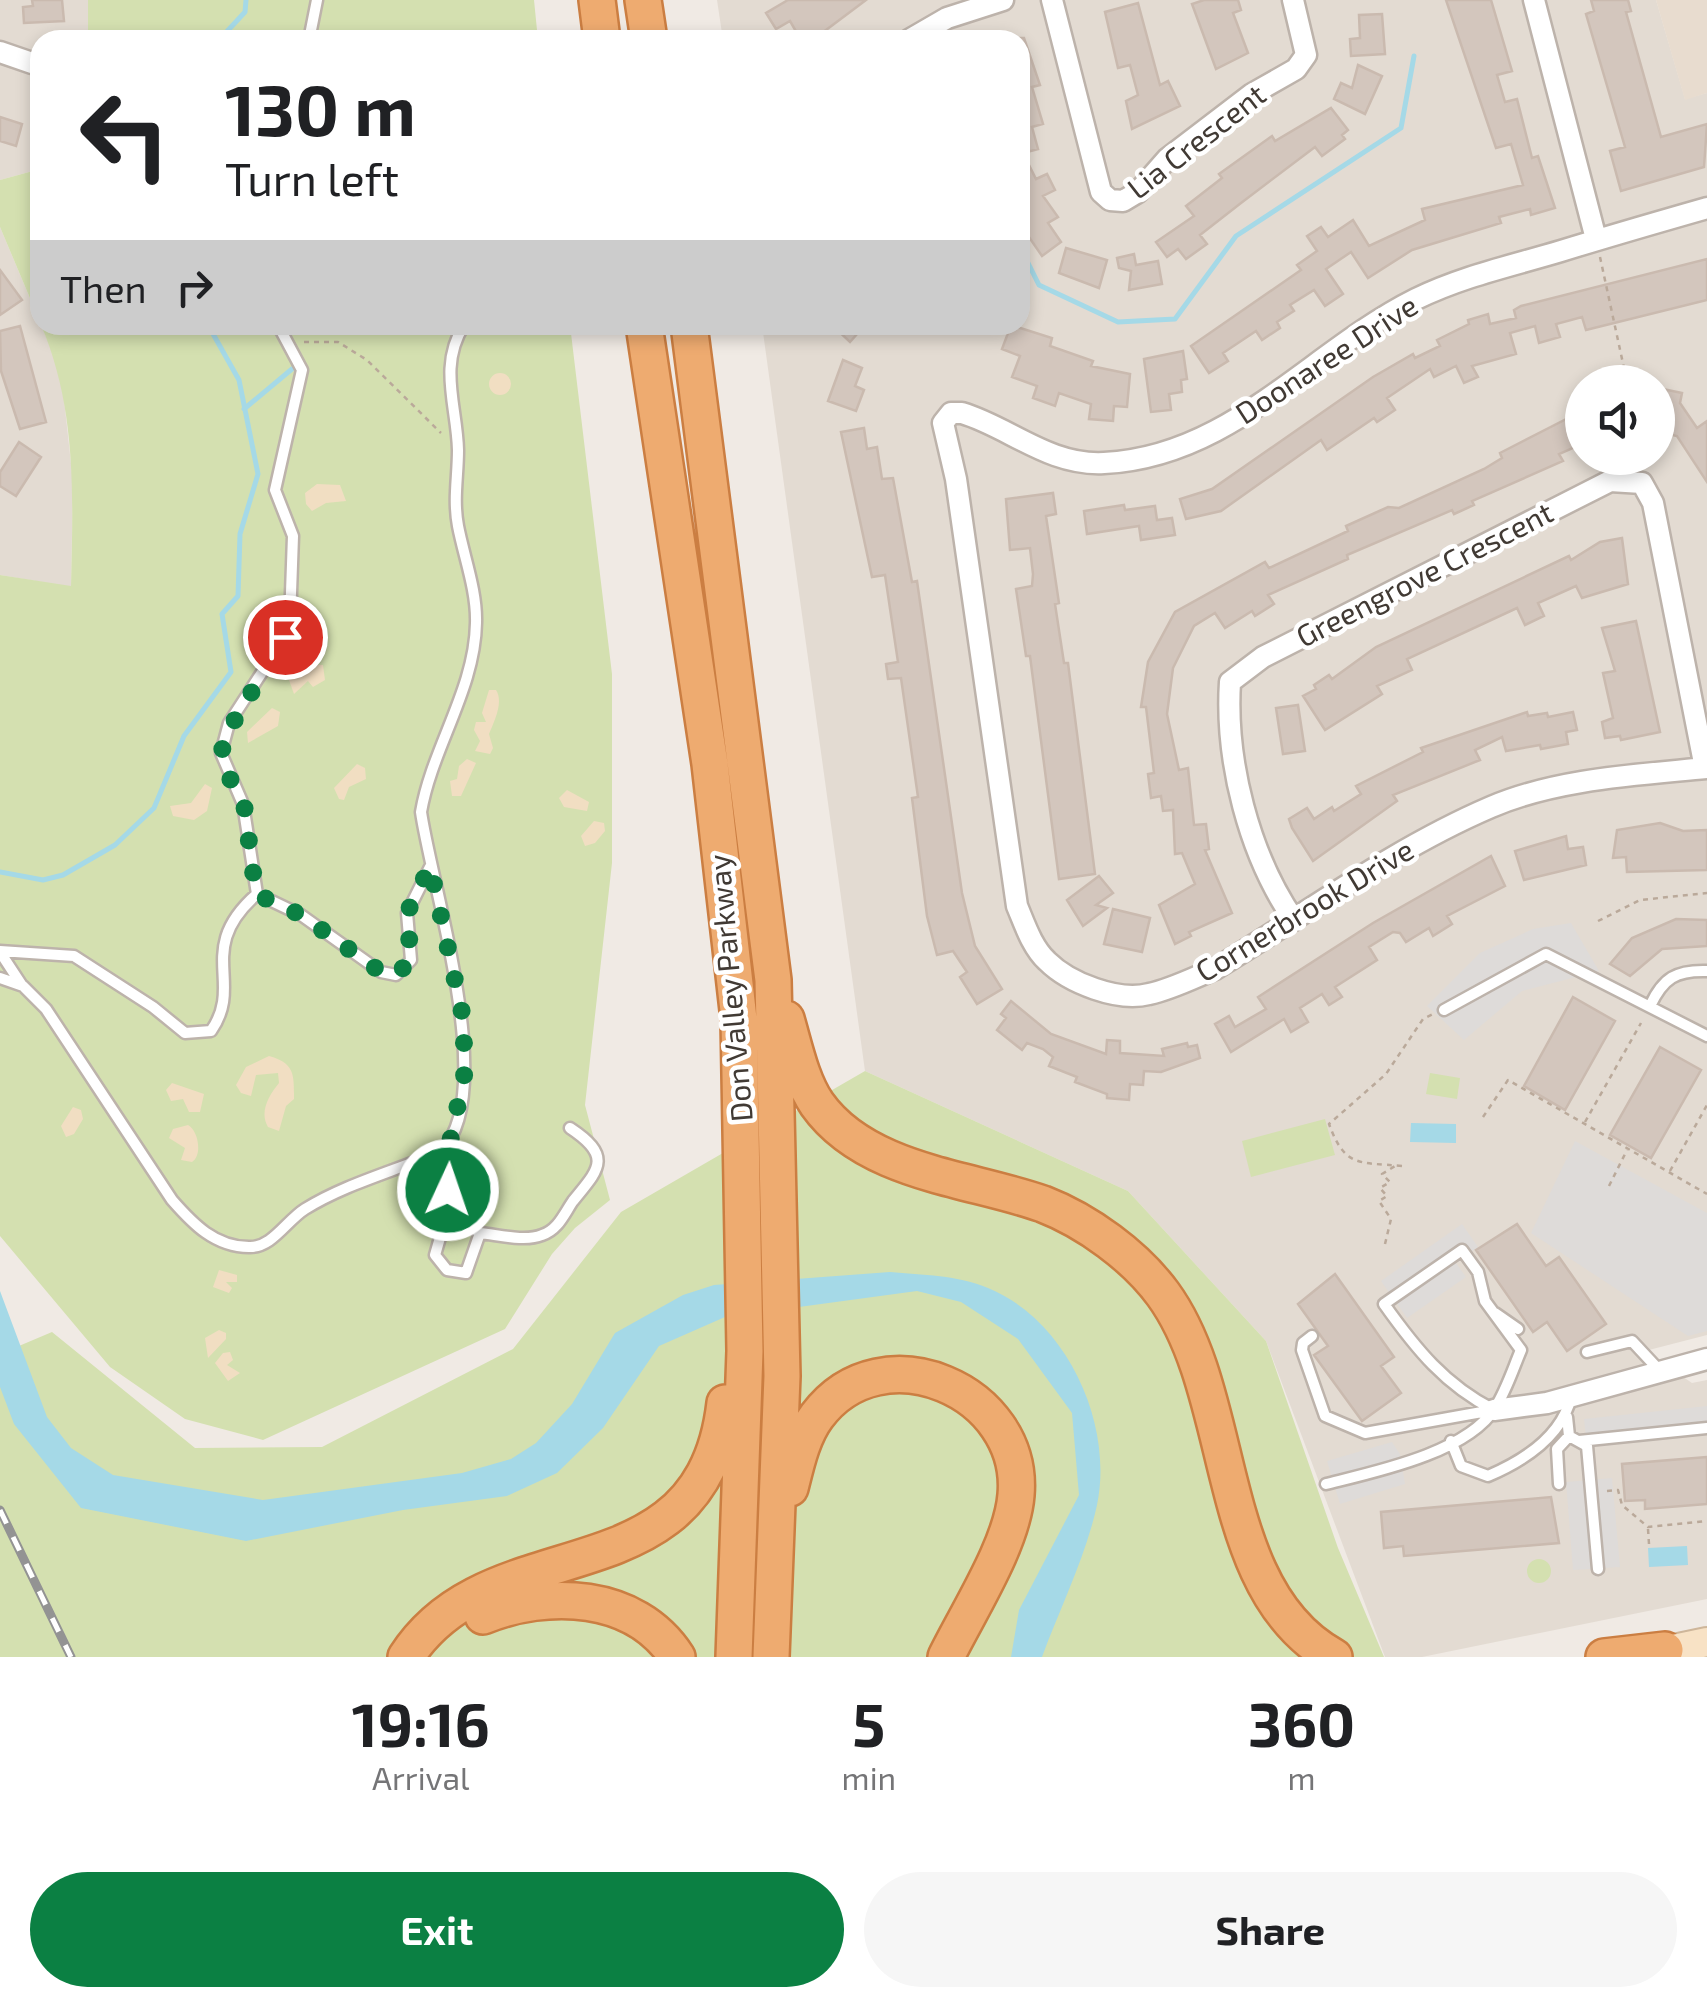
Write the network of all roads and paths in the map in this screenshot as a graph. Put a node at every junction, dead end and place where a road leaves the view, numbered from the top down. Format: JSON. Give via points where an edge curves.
{"nodes":[{"id":1,"x":318,"y":0,"type":"edge"},
{"id":2,"x":597,"y":0,"type":"edge"},
{"id":3,"x":643,"y":0,"type":"edge"},
{"id":4,"x":1003,"y":0,"type":"edge"},
{"id":5,"x":1052,"y":0,"type":"edge"},
{"id":6,"x":1293,"y":0,"type":"edge"},
{"id":7,"x":1534,"y":0,"type":"edge"},
{"id":8,"x":310,"y":30,"type":"edge"},
{"id":9,"x":601,"y":30,"type":"edge"},
{"id":10,"x":648,"y":30,"type":"edge"},
{"id":11,"x":926,"y":30,"type":"edge"},
{"id":12,"x":0,"y":52,"type":"edge"},
{"id":13,"x":30,"y":62,"type":"edge"},
{"id":14,"x":1707,"y":208,"type":"edge"},
{"id":15,"x":1596,"y":240,"type":"junction"},
{"id":16,"x":284,"y":335,"type":"edge"},
{"id":17,"x":457,"y":335,"type":"edge"},
{"id":18,"x":646,"y":335,"type":"edge"},
{"id":19,"x":690,"y":335,"type":"edge"},
{"id":20,"x":288,"y":342,"type":"junction"},
{"id":21,"x":1623,"y":365,"type":"edge"},
{"id":22,"x":951,"y":413,"type":"joint"},
{"id":23,"x":458,"y":450,"type":"junction"},
{"id":24,"x":1706,"y":768,"type":"edge"},
{"id":25,"x":430,"y":866,"type":"junction"},
{"id":26,"x":1707,"y":893,"type":"edge"},
{"id":27,"x":256,"y":894,"type":"junction"},
{"id":28,"x":1294,"y":920,"type":"junction"},
{"id":29,"x":1598,"y":921,"type":"dead end"},
{"id":30,"x":0,"y":951,"type":"edge"},
{"id":31,"x":1707,"y":971,"type":"edge"},
{"id":32,"x":0,"y":978,"type":"edge"},
{"id":33,"x":773,"y":980,"type":"junction"},
{"id":34,"x":23,"y":986,"type":"junction"},
{"id":35,"x":1650,"y":1006,"type":"junction"},
{"id":36,"x":1444,"y":1010,"type":"joint"},
{"id":37,"x":1641,"y":1023,"type":"dead end"},
{"id":38,"x":1707,"y":1036,"type":"edge"},
{"id":39,"x":1707,"y":1105,"type":"edge"},
{"id":40,"x":1483,"y":1117,"type":"dead end"},
{"id":41,"x":1584,"y":1124,"type":"junction"},
{"id":42,"x":570,"y":1128,"type":"dead end"},
{"id":43,"x":450,"y":1142,"type":"junction"},
{"id":44,"x":1628,"y":1148,"type":"junction"},
{"id":45,"x":1669,"y":1172,"type":"junction"},
{"id":46,"x":1609,"y":1186,"type":"dead end"},
{"id":47,"x":1707,"y":1194,"type":"edge"},
{"id":48,"x":448,"y":1210,"type":"junction"},
{"id":49,"x":480,"y":1233,"type":"junction"},
{"id":50,"x":1385,"y":1244,"type":"dead end"},
{"id":51,"x":1492,"y":1311,"type":"junction"},
{"id":52,"x":1312,"y":1336,"type":"dead end"},
{"id":53,"x":1521,"y":1350,"type":"junction"},
{"id":54,"x":744,"y":1351,"type":"junction"},
{"id":55,"x":1587,"y":1352,"type":"dead end"},
{"id":56,"x":1707,"y":1359,"type":"edge"},
{"id":57,"x":1660,"y":1372,"type":"junction"},
{"id":58,"x":1569,"y":1406,"type":"junction"},
{"id":59,"x":1494,"y":1410,"type":"junction"},
{"id":60,"x":1707,"y":1428,"type":"edge"},
{"id":61,"x":1574,"y":1438,"type":"junction"},
{"id":62,"x":1450,"y":1442,"type":"junction"},
{"id":63,"x":1326,"y":1484,"type":"dead end"},
{"id":64,"x":1558,"y":1484,"type":"dead end"},
{"id":65,"x":1591,"y":1493,"type":"junction"},
{"id":66,"x":1707,"y":1521,"type":"edge"},
{"id":67,"x":1648,"y":1527,"type":"junction"},
{"id":68,"x":776,"y":1542,"type":"junction"},
{"id":69,"x":1648,"y":1544,"type":"dead end"},
{"id":70,"x":1598,"y":1569,"type":"dead end"},
{"id":71,"x":559,"y":1581,"type":"junction"},
{"id":72,"x":1707,"y":1642,"type":"edge"},
{"id":73,"x":1651,"y":1654,"type":"edge"},
{"id":74,"x":406,"y":1657,"type":"edge"},
{"id":75,"x":433,"y":1657,"type":"edge"},
{"id":76,"x":677,"y":1657,"type":"edge"},
{"id":77,"x":734,"y":1657,"type":"edge"},
{"id":78,"x":771,"y":1657,"type":"edge"},
{"id":79,"x":946,"y":1657,"type":"edge"},
{"id":80,"x":1334,"y":1657,"type":"edge"},
{"id":81,"x":1604,"y":1657,"type":"edge"}],
"edges":[{"from":1,"to":8,"type":"lane"},
{"from":2,"to":9,"type":"highway"},
{"from":3,"to":10,"type":"highway"},
{"from":4,"to":11,"type":"street"},
{"from":5,"to":6,"type":"street","name":"Lia Crescent","via":[[1101,192],[1123,201],[1252,94],[1296,70],[1306,55]]},
{"from":7,"to":15,"type":"street"},
{"from":12,"to":13,"type":"street"},
{"from":14,"to":15,"type":"street","name":"Doonaree Drive"},
{"from":15,"to":21,"type":"path"},
{"from":15,"to":22,"type":"street","name":"Doonaree Drive","via":[[1488,270],[1419,298],[1241,420],[1166,454],[1086,462]]},
{"from":16,"to":20,"type":"lane"},
{"from":17,"to":23,"type":"lane","via":[[449,364]]},
{"from":18,"to":54,"type":"highway","name":"Don Valley Parkway","via":[[710,764],[739,1019]]},
{"from":19,"to":33,"type":"highway","name":"Don Valley Parkway"},
{"from":20,"to":23,"type":"path","via":[[338,342],[367,360]]},
{"from":20,"to":27,"type":"lane","via":[[302,370],[275,490],[293,536],[290,621],[230,723],[221,752],[244,804]]},
{"from":22,"to":28,"type":"street","name":"Cornerbrook Drive","via":[[944,418],[944,437],[956,479],[1017,906],[1030,938],[1047,962],[1069,976],[1118,996],[1146,995],[1215,969]]},
{"from":23,"to":25,"type":"lane","via":[[453,495],[476,622],[461,694],[425,785],[421,812]]},
{"from":24,"to":28,"type":"street","name":"Cornerbrook Drive","via":[[1556,787],[1493,806],[1440,830]]},
{"from":24,"to":28,"type":"street","name":"Greengrove Crescent","via":[[1658,515],[1642,482],[1610,481],[1263,657],[1230,682],[1228,707],[1250,839]]},
{"from":25,"to":27,"type":"lane","via":[[407,913],[411,960],[396,975]]},
{"from":25,"to":43,"type":"lane","via":[[463,1017],[465,1071]]},
{"from":26,"to":29,"type":"path","via":[[1640,900]]},
{"from":27,"to":30,"type":"lane","via":[[224,934],[220,1017],[199,1034],[184,1033],[74,956]]},
{"from":30,"to":34,"type":"lane"},
{"from":31,"to":35,"type":"lane","via":[[1685,970],[1661,982]]},
{"from":32,"to":34,"type":"lane"},
{"from":33,"to":68,"type":"highway","name":"Don Valley Parkway","via":[[782,1376]]},
{"from":33,"to":80,"type":"highway","via":[[817,1104],[847,1134],[893,1160],[1045,1205],[1084,1224],[1163,1294],[1188,1342],[1255,1566],[1282,1614]]},
{"from":34,"to":43,"type":"lane","via":[[46,1009],[172,1200],[196,1227],[227,1245],[254,1248],[272,1240],[306,1208]]},
{"from":35,"to":36,"type":"lane","via":[[1546,954]]},
{"from":35,"to":38,"type":"lane"},
{"from":36,"to":50,"type":"path","via":[[1423,1018],[1386,1074],[1329,1124],[1339,1152],[1353,1161],[1399,1166],[1382,1174],[1390,1182],[1380,1188],[1387,1196],[1378,1201],[1391,1220]]},
{"from":37,"to":41,"type":"path"},
{"from":39,"to":45,"type":"path"},
{"from":40,"to":41,"type":"path","via":[[1508,1080]]},
{"from":41,"to":44,"type":"path"},
{"from":42,"to":49,"type":"lane","via":[[590,1144],[598,1173],[557,1225],[535,1238]]},
{"from":43,"to":48,"type":"lane"},
{"from":44,"to":45,"type":"path"},
{"from":44,"to":46,"type":"path"},
{"from":45,"to":47,"type":"path"},
{"from":48,"to":49,"type":"lane"},
{"from":48,"to":49,"type":"lane","via":[[435,1255],[446,1270],[466,1274]]},
{"from":51,"to":53,"type":"lane"},
{"from":51,"to":53,"type":"lane","via":[[1522,1333]]},
{"from":51,"to":59,"type":"lane","via":[[1462,1250],[1384,1304],[1424,1360]]},
{"from":52,"to":59,"type":"lane","via":[[1302,1350],[1325,1416],[1364,1433]]},
{"from":53,"to":59,"type":"lane"},
{"from":54,"to":71,"type":"highway","via":[[728,1385],[715,1458],[690,1500],[653,1529]]},
{"from":54,"to":77,"type":"highway","name":"Don Valley Parkway"},
{"from":55,"to":57,"type":"lane","via":[[1632,1341]]},
{"from":56,"to":57,"type":"street"},
{"from":57,"to":58,"type":"street"},
{"from":58,"to":59,"type":"street"},
{"from":58,"to":61,"type":"lane"},
{"from":58,"to":62,"type":"lane","via":[[1522,1462],[1488,1476],[1461,1466]]},
{"from":59,"to":62,"type":"lane"},
{"from":60,"to":61,"type":"lane"},
{"from":61,"to":64,"type":"lane","via":[[1558,1449]]},
{"from":61,"to":65,"type":"lane","via":[[1587,1446]]},
{"from":62,"to":63,"type":"lane","via":[[1402,1464]]},
{"from":65,"to":67,"type":"path","via":[[1618,1490],[1622,1505]]},
{"from":65,"to":70,"type":"lane"},
{"from":66,"to":67,"type":"path"},
{"from":67,"to":69,"type":"path"},
{"from":68,"to":78,"type":"highway","name":"Don Valley Parkway"},
{"from":68,"to":79,"type":"highway","via":[[805,1438],[816,1417],[848,1390],[915,1375],[978,1401],[1005,1434],[1016,1502]]},
{"from":71,"to":74,"type":"highway","via":[[475,1593],[437,1621]]},
{"from":71,"to":75,"type":"highway","via":[[472,1620]]},
{"from":71,"to":76,"type":"highway","via":[[640,1623]]},
{"from":72,"to":73,"type":"main road"},
{"from":73,"to":81,"type":"highway"}]}
